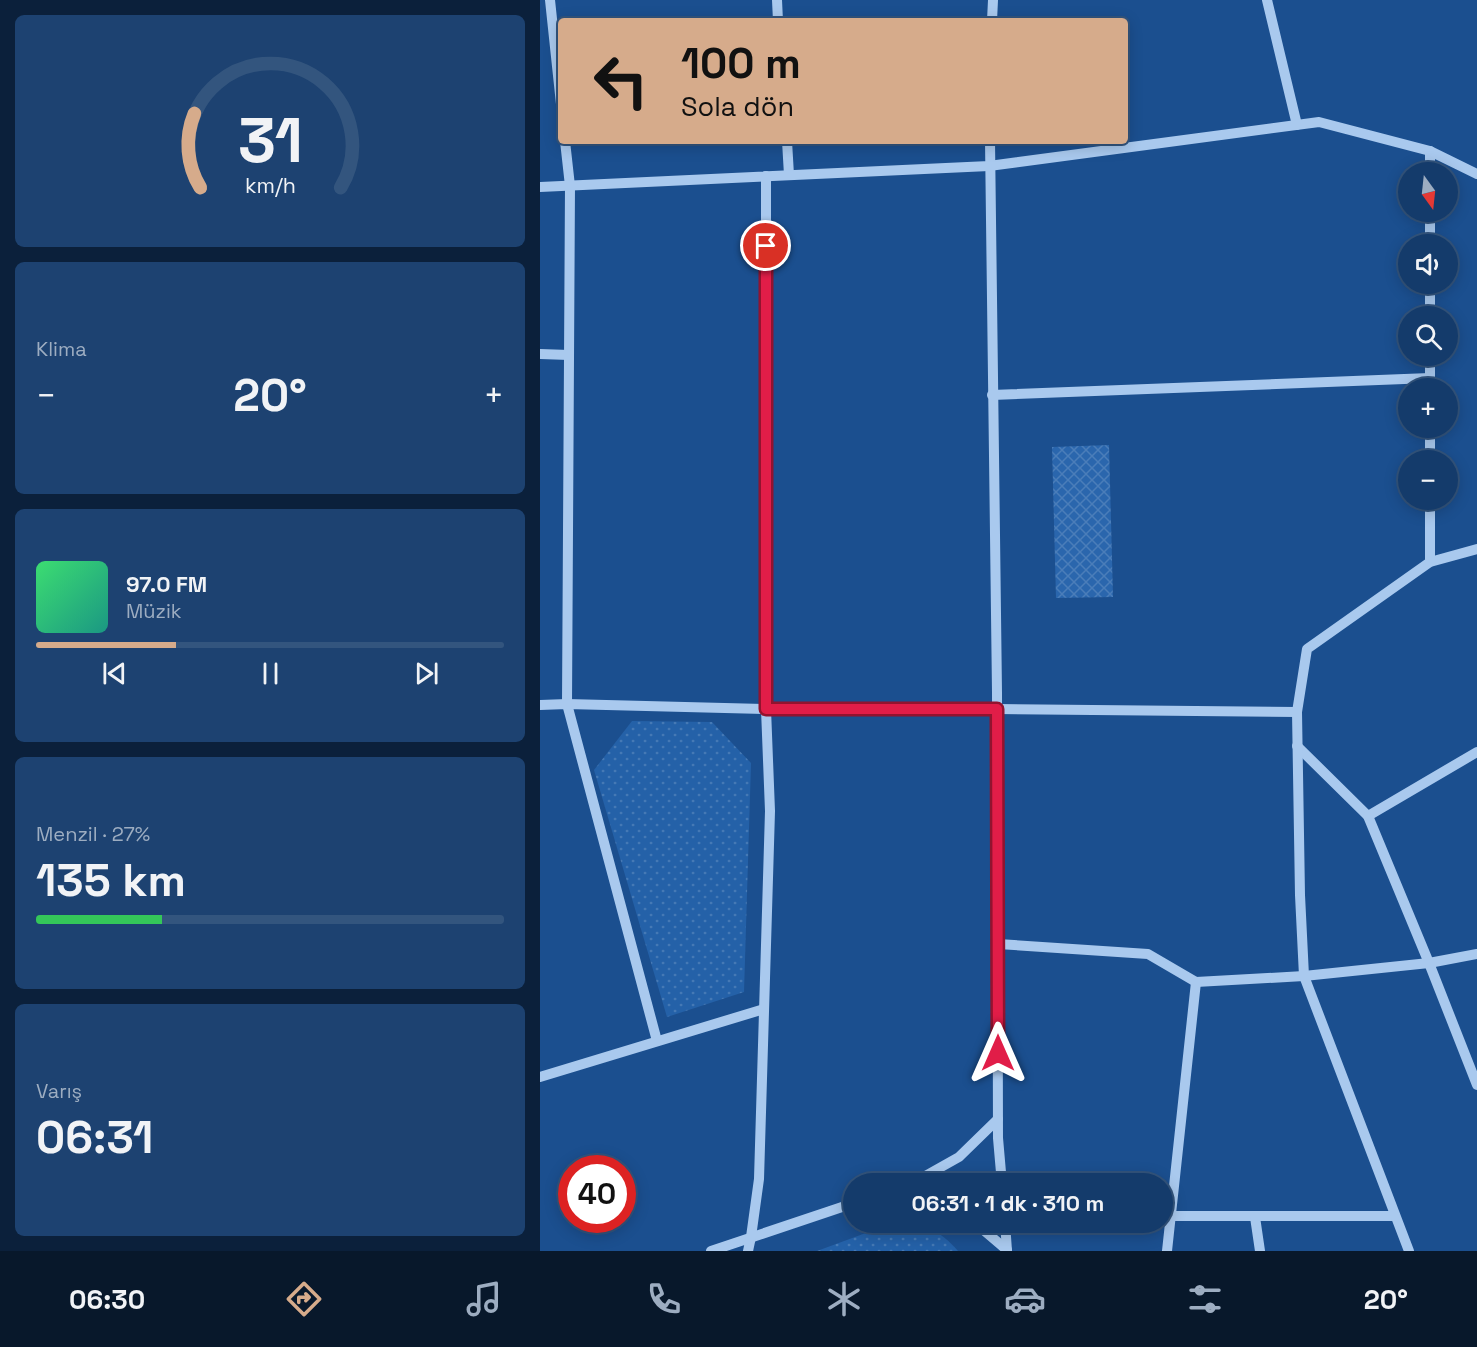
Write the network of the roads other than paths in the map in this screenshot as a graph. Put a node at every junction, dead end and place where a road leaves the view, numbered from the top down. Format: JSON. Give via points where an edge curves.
{"nodes":[{"id":1,"x":550,"y":0,"type":"edge"},
{"id":2,"x":777,"y":0,"type":"edge"},
{"id":3,"x":993,"y":0,"type":"edge"},
{"id":4,"x":1266,"y":0,"type":"edge"},
{"id":5,"x":778,"y":18,"type":"edge"},
{"id":6,"x":992,"y":18,"type":"edge"},
{"id":7,"x":558,"y":76,"type":"edge"},
{"id":8,"x":1297,"y":125,"type":"junction"},
{"id":9,"x":565,"y":144,"type":"edge"},
{"id":10,"x":787,"y":144,"type":"edge"},
{"id":11,"x":990,"y":144,"type":"edge"},
{"id":12,"x":1430,"y":151,"type":"junction"},
{"id":13,"x":1430,"y":162,"type":"edge"},
{"id":14,"x":989,"y":166,"type":"junction"},
{"id":15,"x":1477,"y":174,"type":"edge"},
{"id":16,"x":789,"y":175,"type":"junction"},
{"id":17,"x":766,"y":176,"type":"junction"},
{"id":18,"x":570,"y":186,"type":"junction"},
{"id":19,"x":540,"y":188,"type":"edge"},
{"id":20,"x":540,"y":354,"type":"edge"},
{"id":21,"x":569,"y":355,"type":"junction"},
{"id":22,"x":1398,"y":384,"type":"edge"},
{"id":23,"x":992,"y":395,"type":"junction"},
{"id":24,"x":1430,"y":510,"type":"edge"},
{"id":25,"x":1477,"y":549,"type":"edge"},
{"id":26,"x":1430,"y":562,"type":"junction"},
{"id":27,"x":567,"y":704,"type":"junction"},
{"id":28,"x":540,"y":705,"type":"edge"},
{"id":29,"x":766,"y":709,"type":"junction"},
{"id":30,"x":997,"y":709,"type":"junction"},
{"id":31,"x":1297,"y":712,"type":"junction"},
{"id":32,"x":1297,"y":747,"type":"junction"},
{"id":33,"x":1477,"y":752,"type":"edge"},
{"id":34,"x":1368,"y":816,"type":"junction"},
{"id":35,"x":998,"y":944,"type":"junction"},
{"id":36,"x":1477,"y":954,"type":"edge"},
{"id":37,"x":1429,"y":963,"type":"junction"},
{"id":38,"x":1304,"y":976,"type":"junction"},
{"id":39,"x":1196,"y":982,"type":"junction"},
{"id":40,"x":764,"y":1009,"type":"junction"},
{"id":41,"x":657,"y":1041,"type":"junction"},
{"id":42,"x":540,"y":1077,"type":"edge"},
{"id":43,"x":1477,"y":1085,"type":"edge"},
{"id":44,"x":998,"y":1119,"type":"junction"},
{"id":45,"x":931,"y":1173,"type":"edge"},
{"id":46,"x":1001,"y":1173,"type":"edge"},
{"id":47,"x":1173,"y":1206,"type":"edge"},
{"id":48,"x":843,"y":1207,"type":"edge"},
{"id":49,"x":1173,"y":1216,"type":"edge"},
{"id":50,"x":1395,"y":1216,"type":"junction"},
{"id":51,"x":1255,"y":1217,"type":"junction"},
{"id":52,"x":987,"y":1233,"type":"edge"},
{"id":53,"x":1006,"y":1233,"type":"edge"},
{"id":54,"x":1170,"y":1233,"type":"edge"},
{"id":55,"x":751,"y":1237,"type":"junction"},
{"id":56,"x":1007,"y":1250,"type":"edge"},
{"id":57,"x":711,"y":1251,"type":"edge"},
{"id":58,"x":748,"y":1251,"type":"edge"},
{"id":59,"x":1167,"y":1251,"type":"edge"},
{"id":60,"x":1260,"y":1251,"type":"edge"},
{"id":61,"x":1409,"y":1251,"type":"edge"}],
"edges":[{"from":1,"to":7,"type":"street"},
{"from":2,"to":5,"type":"street"},
{"from":3,"to":6,"type":"street"},
{"from":4,"to":8,"type":"street"},
{"from":8,"to":12,"type":"street","via":[[1319,122]]},
{"from":8,"to":14,"type":"street"},
{"from":9,"to":18,"type":"street"},
{"from":10,"to":16,"type":"street"},
{"from":11,"to":14,"type":"street"},
{"from":12,"to":13,"type":"street"},
{"from":12,"to":15,"type":"street"},
{"from":14,"to":16,"type":"street"},
{"from":14,"to":23,"type":"street"},
{"from":16,"to":17,"type":"street"},
{"from":17,"to":18,"type":"street"},
{"from":17,"to":29,"type":"street"},
{"from":18,"to":19,"type":"street"},
{"from":18,"to":21,"type":"street"},
{"from":20,"to":21,"type":"street"},
{"from":21,"to":27,"type":"street"},
{"from":22,"to":23,"type":"street"},
{"from":23,"to":30,"type":"street"},
{"from":24,"to":26,"type":"street"},
{"from":25,"to":26,"type":"street"},
{"from":26,"to":31,"type":"street","via":[[1307,649]]},
{"from":27,"to":28,"type":"street"},
{"from":27,"to":29,"type":"street"},
{"from":27,"to":41,"type":"street"},
{"from":29,"to":30,"type":"street"},
{"from":29,"to":40,"type":"street","via":[[770,811]]},
{"from":30,"to":31,"type":"street"},
{"from":30,"to":35,"type":"street"},
{"from":31,"to":32,"type":"street"},
{"from":32,"to":34,"type":"street"},
{"from":32,"to":38,"type":"street"},
{"from":33,"to":34,"type":"street"},
{"from":34,"to":37,"type":"street"},
{"from":35,"to":39,"type":"street","via":[[1148,954]]},
{"from":35,"to":44,"type":"street"},
{"from":36,"to":37,"type":"street"},
{"from":37,"to":38,"type":"street"},
{"from":37,"to":43,"type":"street"},
{"from":38,"to":39,"type":"street"},
{"from":38,"to":50,"type":"street"},
{"from":39,"to":47,"type":"street"},
{"from":40,"to":41,"type":"street"},
{"from":40,"to":55,"type":"street","via":[[759,1179]]},
{"from":41,"to":42,"type":"street"},
{"from":44,"to":45,"type":"street","via":[[959,1157]]},
{"from":44,"to":46,"type":"street"},
{"from":48,"to":55,"type":"street"},
{"from":49,"to":51,"type":"street"},
{"from":50,"to":51,"type":"street"},
{"from":50,"to":61,"type":"street"},
{"from":51,"to":60,"type":"street"},
{"from":52,"to":56,"type":"street"},
{"from":53,"to":56,"type":"street"},
{"from":54,"to":59,"type":"street"},
{"from":55,"to":57,"type":"street"},
{"from":55,"to":58,"type":"street"}]}
